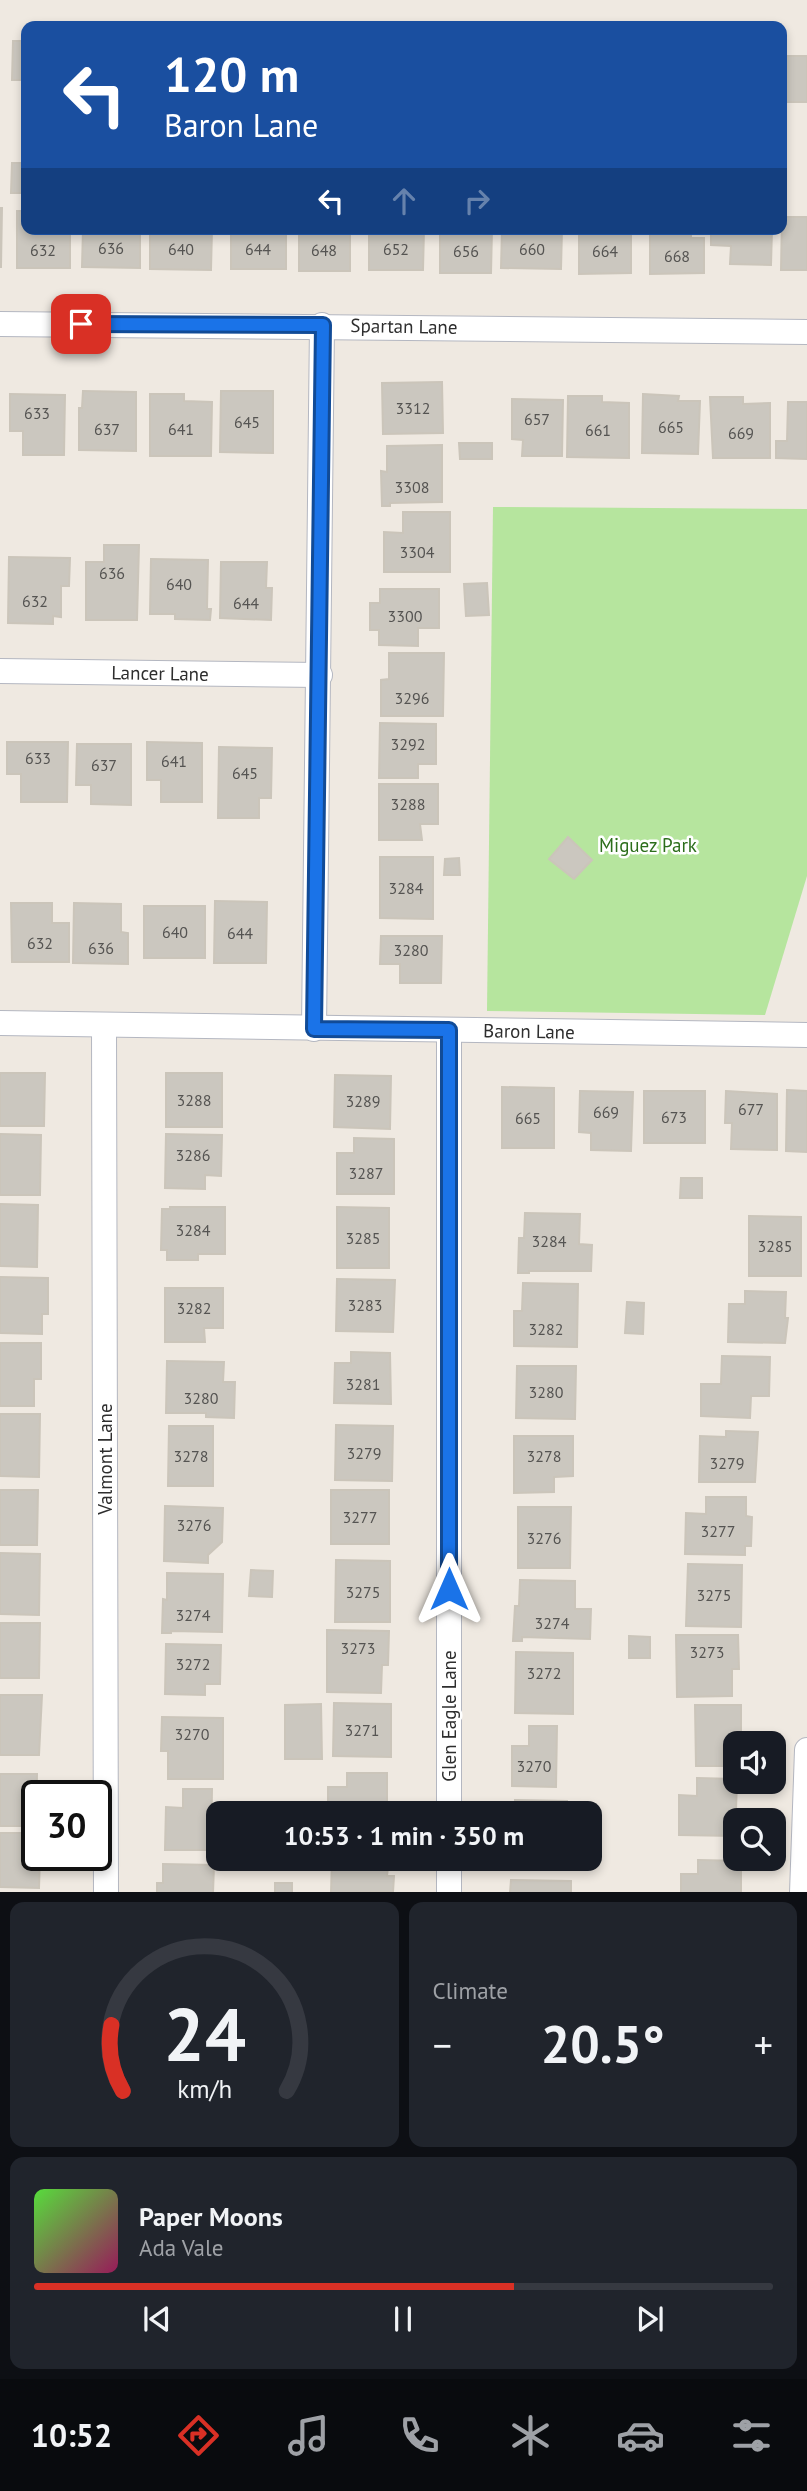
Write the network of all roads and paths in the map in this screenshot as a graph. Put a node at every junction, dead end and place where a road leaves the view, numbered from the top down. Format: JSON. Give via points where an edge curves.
{"nodes":[{"id":1,"x":0,"y":324,"type":"edge"},
{"id":2,"x":323,"y":325,"type":"junction"},
{"id":3,"x":807,"y":332,"type":"edge"},
{"id":4,"x":0,"y":671,"type":"edge"},
{"id":5,"x":320,"y":675,"type":"junction"},
{"id":6,"x":0,"y":1023,"type":"edge"},
{"id":7,"x":104,"y":1026,"type":"junction"},
{"id":8,"x":314,"y":1029,"type":"junction"},
{"id":9,"x":449,"y":1030,"type":"junction"},
{"id":10,"x":807,"y":1035,"type":"edge"},
{"id":11,"x":807,"y":1750,"type":"edge"},
{"id":12,"x":449,"y":1801,"type":"edge"},
{"id":13,"x":449,"y":1871,"type":"edge"},
{"id":14,"x":106,"y":1892,"type":"edge"},
{"id":15,"x":449,"y":1892,"type":"edge"},
{"id":16,"x":802,"y":1892,"type":"edge"}],
"edges":[{"from":1,"to":2,"type":"street","name":"Spartan Lane"},
{"from":2,"to":3,"type":"street","name":"Spartan Lane"},
{"from":2,"to":5,"type":"street"},
{"from":4,"to":5,"type":"street","name":"Lancer Lane"},
{"from":5,"to":8,"type":"street"},
{"from":6,"to":7,"type":"street","name":"Baron Lane"},
{"from":7,"to":8,"type":"street","name":"Baron Lane"},
{"from":7,"to":14,"type":"street","name":"Valmont Lane"},
{"from":8,"to":9,"type":"street","name":"Baron Lane"},
{"from":9,"to":10,"type":"street","name":"Baron Lane"},
{"from":9,"to":12,"type":"street","name":"Glen Eagle Lane"},
{"from":11,"to":16,"type":"street"},
{"from":13,"to":15,"type":"street"}]}
